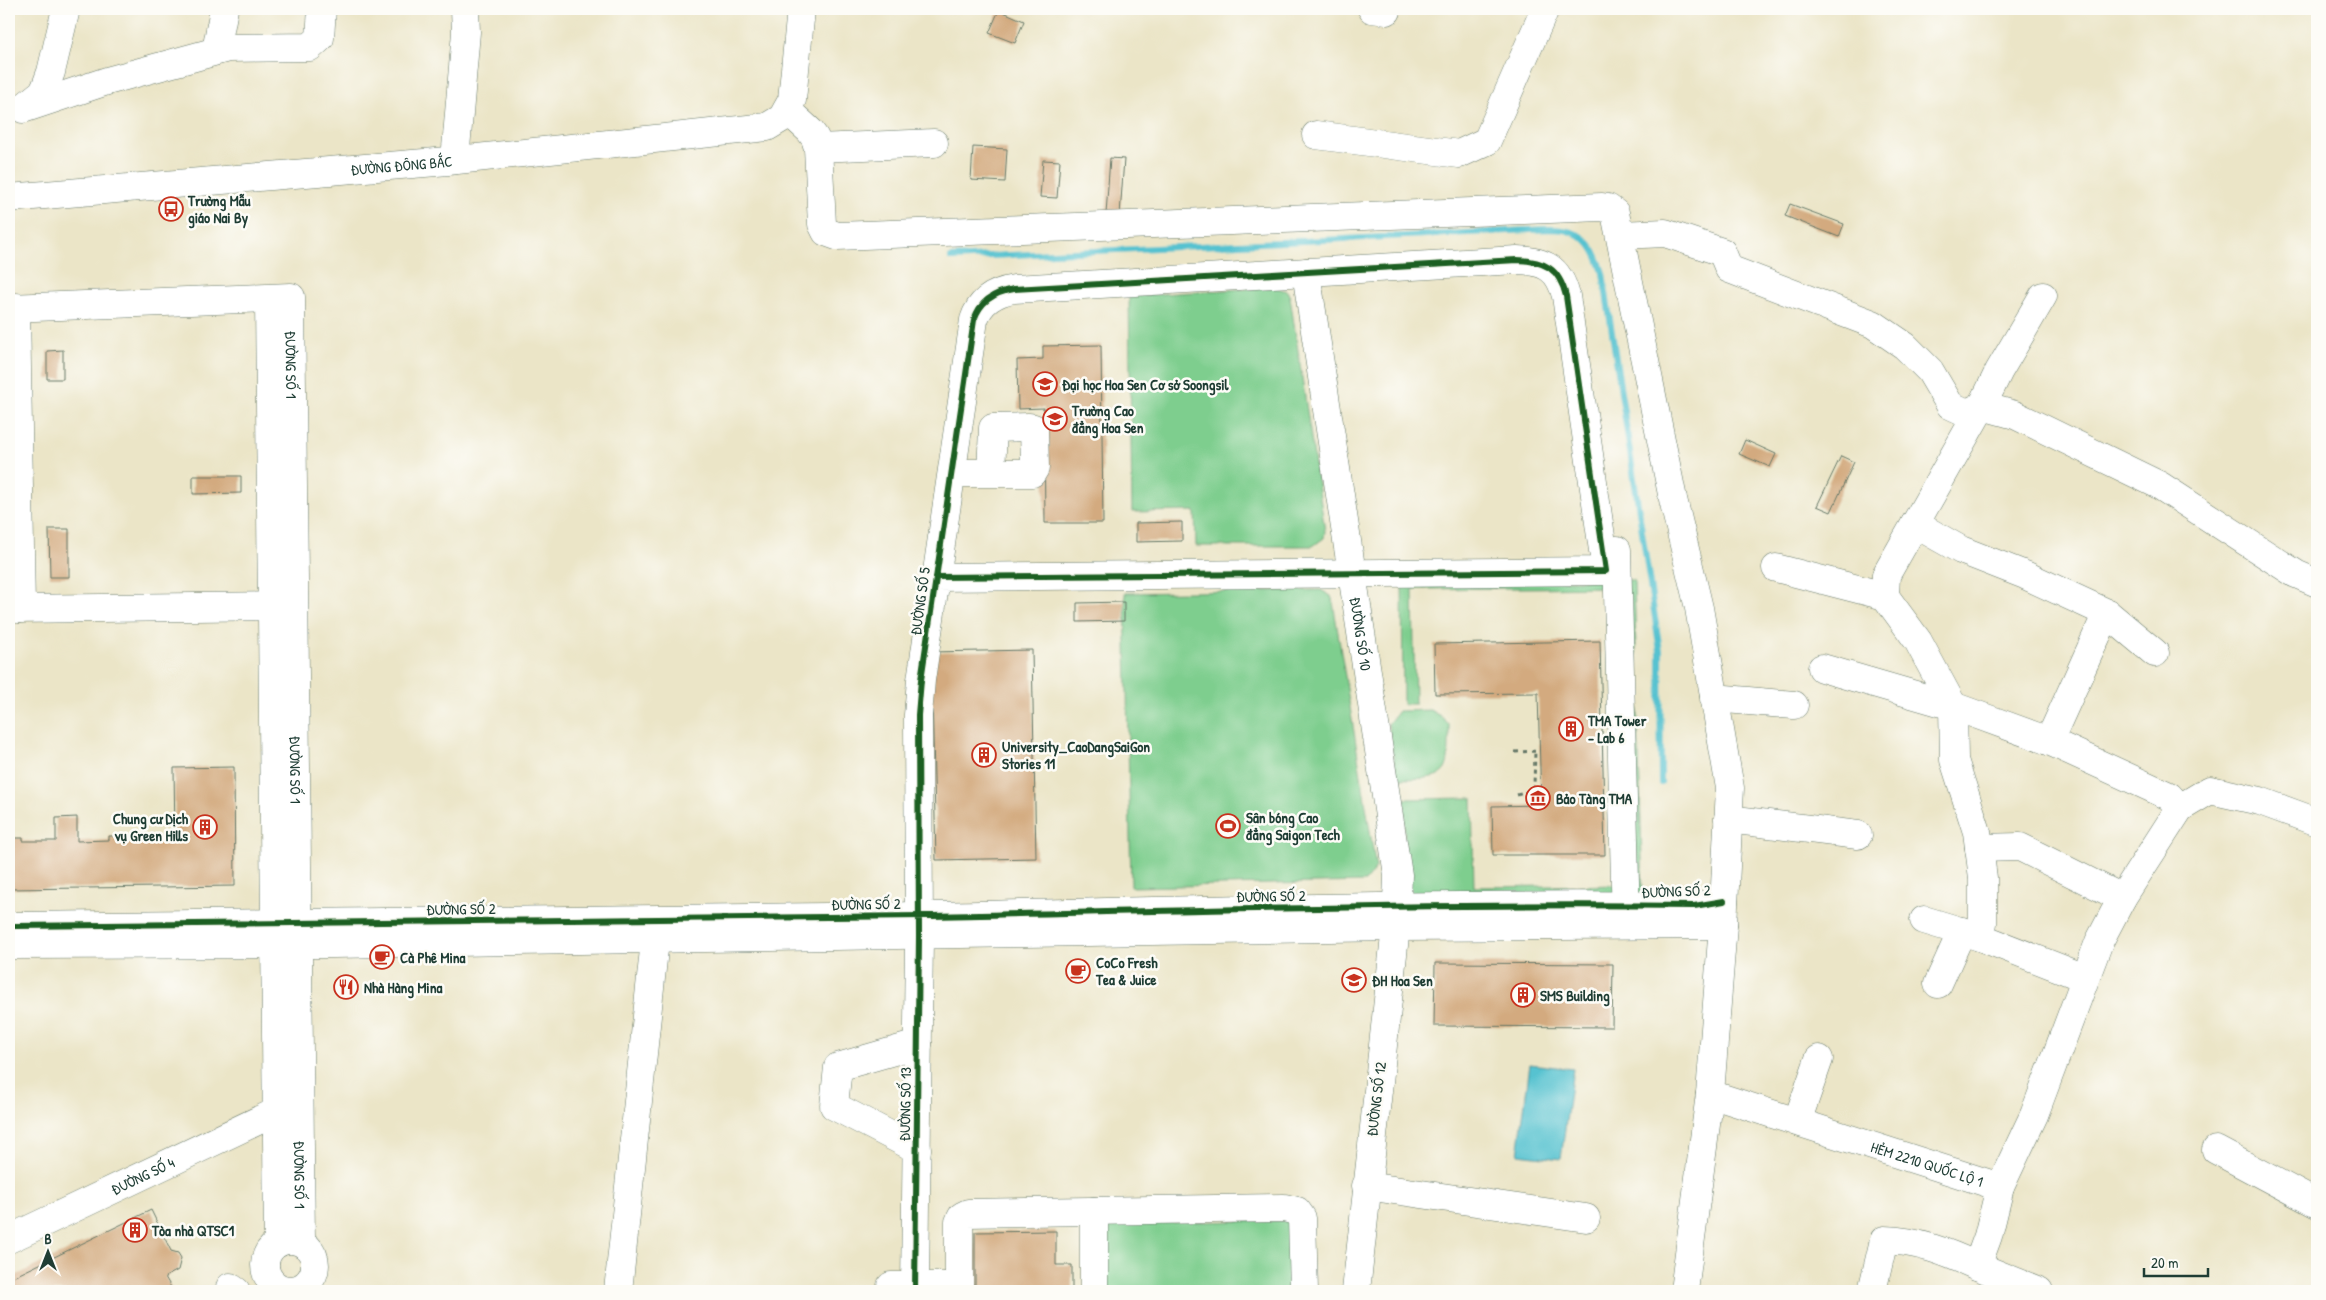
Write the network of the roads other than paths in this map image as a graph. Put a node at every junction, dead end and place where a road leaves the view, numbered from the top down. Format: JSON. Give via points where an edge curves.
{"nodes":[{"id":1,"x":66,"y":9,"type":"edge"},
{"id":2,"x":224,"y":9,"type":"edge"},
{"id":3,"x":322,"y":9,"type":"edge"},
{"id":4,"x":465,"y":9,"type":"edge"},
{"id":5,"x":801,"y":9,"type":"edge"},
{"id":6,"x":1545,"y":9,"type":"edge"},
{"id":7,"x":216,"y":51,"type":"junction"},
{"id":8,"x":788,"y":110,"type":"junction"},
{"id":9,"x":16,"y":114,"type":"edge"},
{"id":10,"x":1316,"y":135,"type":"dead end"},
{"id":11,"x":934,"y":143,"type":"dead end"},
{"id":12,"x":818,"y":148,"type":"junction"},
{"id":13,"x":455,"y":160,"type":"junction"},
{"id":14,"x":9,"y":198,"type":"edge"},
{"id":15,"x":1620,"y":235,"type":"junction"},
{"id":16,"x":1306,"y":272,"type":"junction"},
{"id":17,"x":2043,"y":296,"type":"dead end"},
{"id":18,"x":12,"y":308,"type":"edge"},
{"id":19,"x":1982,"y":406,"type":"junction"},
{"id":20,"x":952,"y":473,"type":"junction"},
{"id":21,"x":991,"y":473,"type":"dead end"},
{"id":22,"x":1616,"y":517,"type":"dead end"},
{"id":23,"x":1915,"y":524,"type":"junction"},
{"id":24,"x":1776,"y":568,"type":"dead end"},
{"id":25,"x":1352,"y":573,"type":"junction"},
{"id":26,"x":936,"y":578,"type":"junction"},
{"id":27,"x":2317,"y":583,"type":"edge"},
{"id":28,"x":1885,"y":596,"type":"junction"},
{"id":29,"x":283,"y":606,"type":"junction"},
{"id":30,"x":15,"y":609,"type":"edge"},
{"id":31,"x":2107,"y":613,"type":"junction"},
{"id":32,"x":2155,"y":653,"type":"dead end"},
{"id":33,"x":1822,"y":668,"type":"dead end"},
{"id":34,"x":1714,"y":698,"type":"junction"},
{"id":35,"x":1794,"y":705,"type":"dead end"},
{"id":36,"x":1953,"y":706,"type":"junction"},
{"id":37,"x":2049,"y":741,"type":"junction"},
{"id":38,"x":2180,"y":808,"type":"junction"},
{"id":39,"x":1728,"y":819,"type":"junction"},
{"id":40,"x":2317,"y":822,"type":"edge"},
{"id":41,"x":1858,"y":835,"type":"dead end"},
{"id":42,"x":1979,"y":848,"type":"junction"},
{"id":43,"x":2122,"y":898,"type":"junction"},
{"id":44,"x":1723,"y":913,"type":"junction"},
{"id":45,"x":1626,"y":915,"type":"junction"},
{"id":46,"x":1397,"y":917,"type":"junction"},
{"id":47,"x":1924,"y":920,"type":"dead end"},
{"id":48,"x":919,"y":926,"type":"junction"},
{"id":49,"x":286,"y":934,"type":"junction"},
{"id":50,"x":1971,"y":934,"type":"junction"},
{"id":51,"x":20,"y":935,"type":"edge"},
{"id":52,"x":655,"y":940,"type":"junction"},
{"id":53,"x":2085,"y":978,"type":"junction"},
{"id":54,"x":1938,"y":984,"type":"dead end"},
{"id":55,"x":918,"y":1044,"type":"junction"},
{"id":56,"x":1819,"y":1059,"type":"dead end"},
{"id":57,"x":1710,"y":1094,"type":"junction"},
{"id":58,"x":288,"y":1112,"type":"junction"},
{"id":59,"x":1797,"y":1122,"type":"junction"},
{"id":60,"x":917,"y":1149,"type":"junction"},
{"id":61,"x":2216,"y":1150,"type":"dead end"},
{"id":62,"x":1366,"y":1186,"type":"junction"},
{"id":63,"x":2000,"y":1187,"type":"junction"},
{"id":64,"x":2317,"y":1204,"type":"edge"},
{"id":65,"x":1094,"y":1211,"type":"junction"},
{"id":66,"x":1586,"y":1218,"type":"dead end"},
{"id":67,"x":9,"y":1239,"type":"edge"},
{"id":68,"x":289,"y":1242,"type":"junction"},
{"id":69,"x":1977,"y":1266,"type":"junction"},
{"id":70,"x":246,"y":1287,"type":"edge"},
{"id":71,"x":306,"y":1288,"type":"edge"},
{"id":72,"x":902,"y":1288,"type":"edge"},
{"id":73,"x":959,"y":1288,"type":"edge"},
{"id":74,"x":618,"y":1291,"type":"edge"},
{"id":75,"x":1094,"y":1291,"type":"edge"},
{"id":76,"x":1304,"y":1291,"type":"edge"},
{"id":77,"x":1356,"y":1291,"type":"edge"},
{"id":78,"x":1684,"y":1291,"type":"edge"},
{"id":79,"x":1872,"y":1291,"type":"edge"},
{"id":80,"x":2039,"y":1291,"type":"edge"}],
"edges":[{"from":1,"to":9,"type":"street","via":[[44,91]]},
{"from":2,"to":7,"type":"street"},
{"from":3,"to":7,"type":"street","via":[[320,38],[310,47]]},
{"from":4,"to":13,"type":"street","via":[[466,32]]},
{"from":5,"to":8,"type":"street","via":[[794,90]]},
{"from":6,"to":10,"type":"street","via":[[1487,141],[1459,154]]},
{"from":7,"to":9,"type":"street","via":[[107,81]]},
{"from":8,"to":12,"type":"street","via":[[810,131]]},
{"from":8,"to":13,"type":"street","name":"ĐƯỜNG ĐÔNG BẮC","via":[[767,127]]},
{"from":11,"to":12,"type":"street"},
{"from":12,"to":15,"type":"street","via":[[822,224],[826,232],[837,236],[1602,207],[1615,213]]},
{"from":13,"to":14,"type":"street","name":"ĐƯỜNG ĐÔNG BẮC"},
{"from":15,"to":19,"type":"street","via":[[1665,233],[1722,252],[1729,269],[1873,324],[1897,340],[1930,371],[1950,405],[1967,413]]},
{"from":15,"to":34,"type":"street","via":[[1673,499],[1700,608]]},
{"from":16,"to":20,"type":"street","name":"ĐƯỜNG SỐ 5","via":[[1014,289],[990,297],[974,320]]},
{"from":16,"to":25,"type":"street","name":"ĐƯỜNG SỐ 10"},
{"from":16,"to":25,"type":"street","via":[[1517,260],[1538,262],[1555,272],[1566,296],[1606,571]]},
{"from":17,"to":19,"type":"street"},
{"from":18,"to":29,"type":"street","name":"ĐƯỜNG SỐ 1","via":[[280,298]]},
{"from":18,"to":30,"type":"street"},
{"from":19,"to":23,"type":"street"},
{"from":19,"to":27,"type":"street","via":[[2015,415],[2159,485],[2296,574]]},
{"from":20,"to":21,"type":"street"},
{"from":20,"to":26,"type":"street","name":"ĐƯỜNG SỐ 5"},
{"from":22,"to":45,"type":"street"},
{"from":23,"to":28,"type":"street","via":[[1886,575]]},
{"from":23,"to":31,"type":"street","via":[[1961,550]]},
{"from":24,"to":28,"type":"street"},
{"from":25,"to":26,"type":"street"},
{"from":25,"to":46,"type":"street","name":"ĐƯỜNG SỐ 10","via":[[1398,875]]},
{"from":26,"to":48,"type":"street","name":"ĐƯỜNG SỐ 5","via":[[918,715]]},
{"from":28,"to":36,"type":"street","via":[[1910,628]]},
{"from":29,"to":30,"type":"street"},
{"from":29,"to":49,"type":"street","name":"ĐƯỜNG SỐ 1"},
{"from":31,"to":32,"type":"street"},
{"from":31,"to":37,"type":"street"},
{"from":33,"to":36,"type":"street"},
{"from":34,"to":35,"type":"street"},
{"from":34,"to":39,"type":"street","via":[[1730,788]]},
{"from":36,"to":37,"type":"street"},
{"from":36,"to":42,"type":"street","via":[[1954,760]]},
{"from":37,"to":38,"type":"street","via":[[2168,796]]},
{"from":38,"to":40,"type":"street","via":[[2210,790],[2260,801]]},
{"from":38,"to":43,"type":"street"},
{"from":39,"to":41,"type":"street"},
{"from":39,"to":44,"type":"street"},
{"from":42,"to":43,"type":"street","via":[[2020,847]]},
{"from":42,"to":50,"type":"street","via":[[1983,923]]},
{"from":43,"to":53,"type":"street"},
{"from":44,"to":45,"type":"street","name":"ĐƯỜNG SỐ 2"},
{"from":44,"to":57,"type":"street"},
{"from":45,"to":46,"type":"street","name":"ĐƯỜNG SỐ 2"},
{"from":46,"to":48,"type":"street","name":"ĐƯỜNG SỐ 2"},
{"from":46,"to":62,"type":"street","name":"ĐƯỜNG SỐ 12"},
{"from":47,"to":50,"type":"street"},
{"from":48,"to":49,"type":"street","name":"ĐƯỜNG SỐ 2"},
{"from":48,"to":52,"type":"street","name":"ĐƯỜNG SỐ 2"},
{"from":48,"to":55,"type":"street","name":"ĐƯỜNG SỐ 13"},
{"from":49,"to":51,"type":"street","name":"ĐƯỜNG SỐ 2"},
{"from":49,"to":52,"type":"street","name":"ĐƯỜNG SỐ 2"},
{"from":49,"to":58,"type":"street","name":"ĐƯỜNG SỐ 1"},
{"from":50,"to":53,"type":"street"},
{"from":50,"to":54,"type":"street"},
{"from":52,"to":74,"type":"street"},
{"from":53,"to":63,"type":"street","via":[[2034,1115]]},
{"from":55,"to":60,"type":"street","name":"ĐƯỜNG SỐ 13"},
{"from":55,"to":60,"type":"street","via":[[838,1067],[834,1106]]},
{"from":56,"to":59,"type":"street"},
{"from":57,"to":59,"type":"street","name":"HẺM 2210 QUỐC LỘ 1"},
{"from":57,"to":78,"type":"street"},
{"from":58,"to":67,"type":"street","name":"ĐƯỜNG SỐ 4"},
{"from":58,"to":68,"type":"street","name":"ĐƯỜNG SỐ 1"},
{"from":59,"to":63,"type":"street","name":"HẺM 2210 QUỐC LỘ 1"},
{"from":60,"to":72,"type":"street","name":"ĐƯỜNG SỐ 13","via":[[916,1258]]},
{"from":61,"to":64,"type":"street"},
{"from":62,"to":66,"type":"street"},
{"from":62,"to":77,"type":"street","name":"ĐƯỜNG SỐ 12"},
{"from":63,"to":69,"type":"street","name":"HẺM 2210 QUỐC LỘ 1"},
{"from":65,"to":73,"type":"street","via":[[964,1214],[958,1225]]},
{"from":65,"to":75,"type":"street"},
{"from":65,"to":76,"type":"street","via":[[1294,1210],[1300,1214],[1303,1223]]},
{"from":68,"to":70,"type":"street","via":[[272,1248],[264,1266]]},
{"from":68,"to":71,"type":"street","via":[[308,1246],[315,1260],[315,1272]]},
{"from":69,"to":79,"type":"street","via":[[1908,1241],[1884,1240]]},
{"from":69,"to":80,"type":"street"},
{"from":70,"to":71,"type":"street"},
{"from":72,"to":73,"type":"street"}]}
